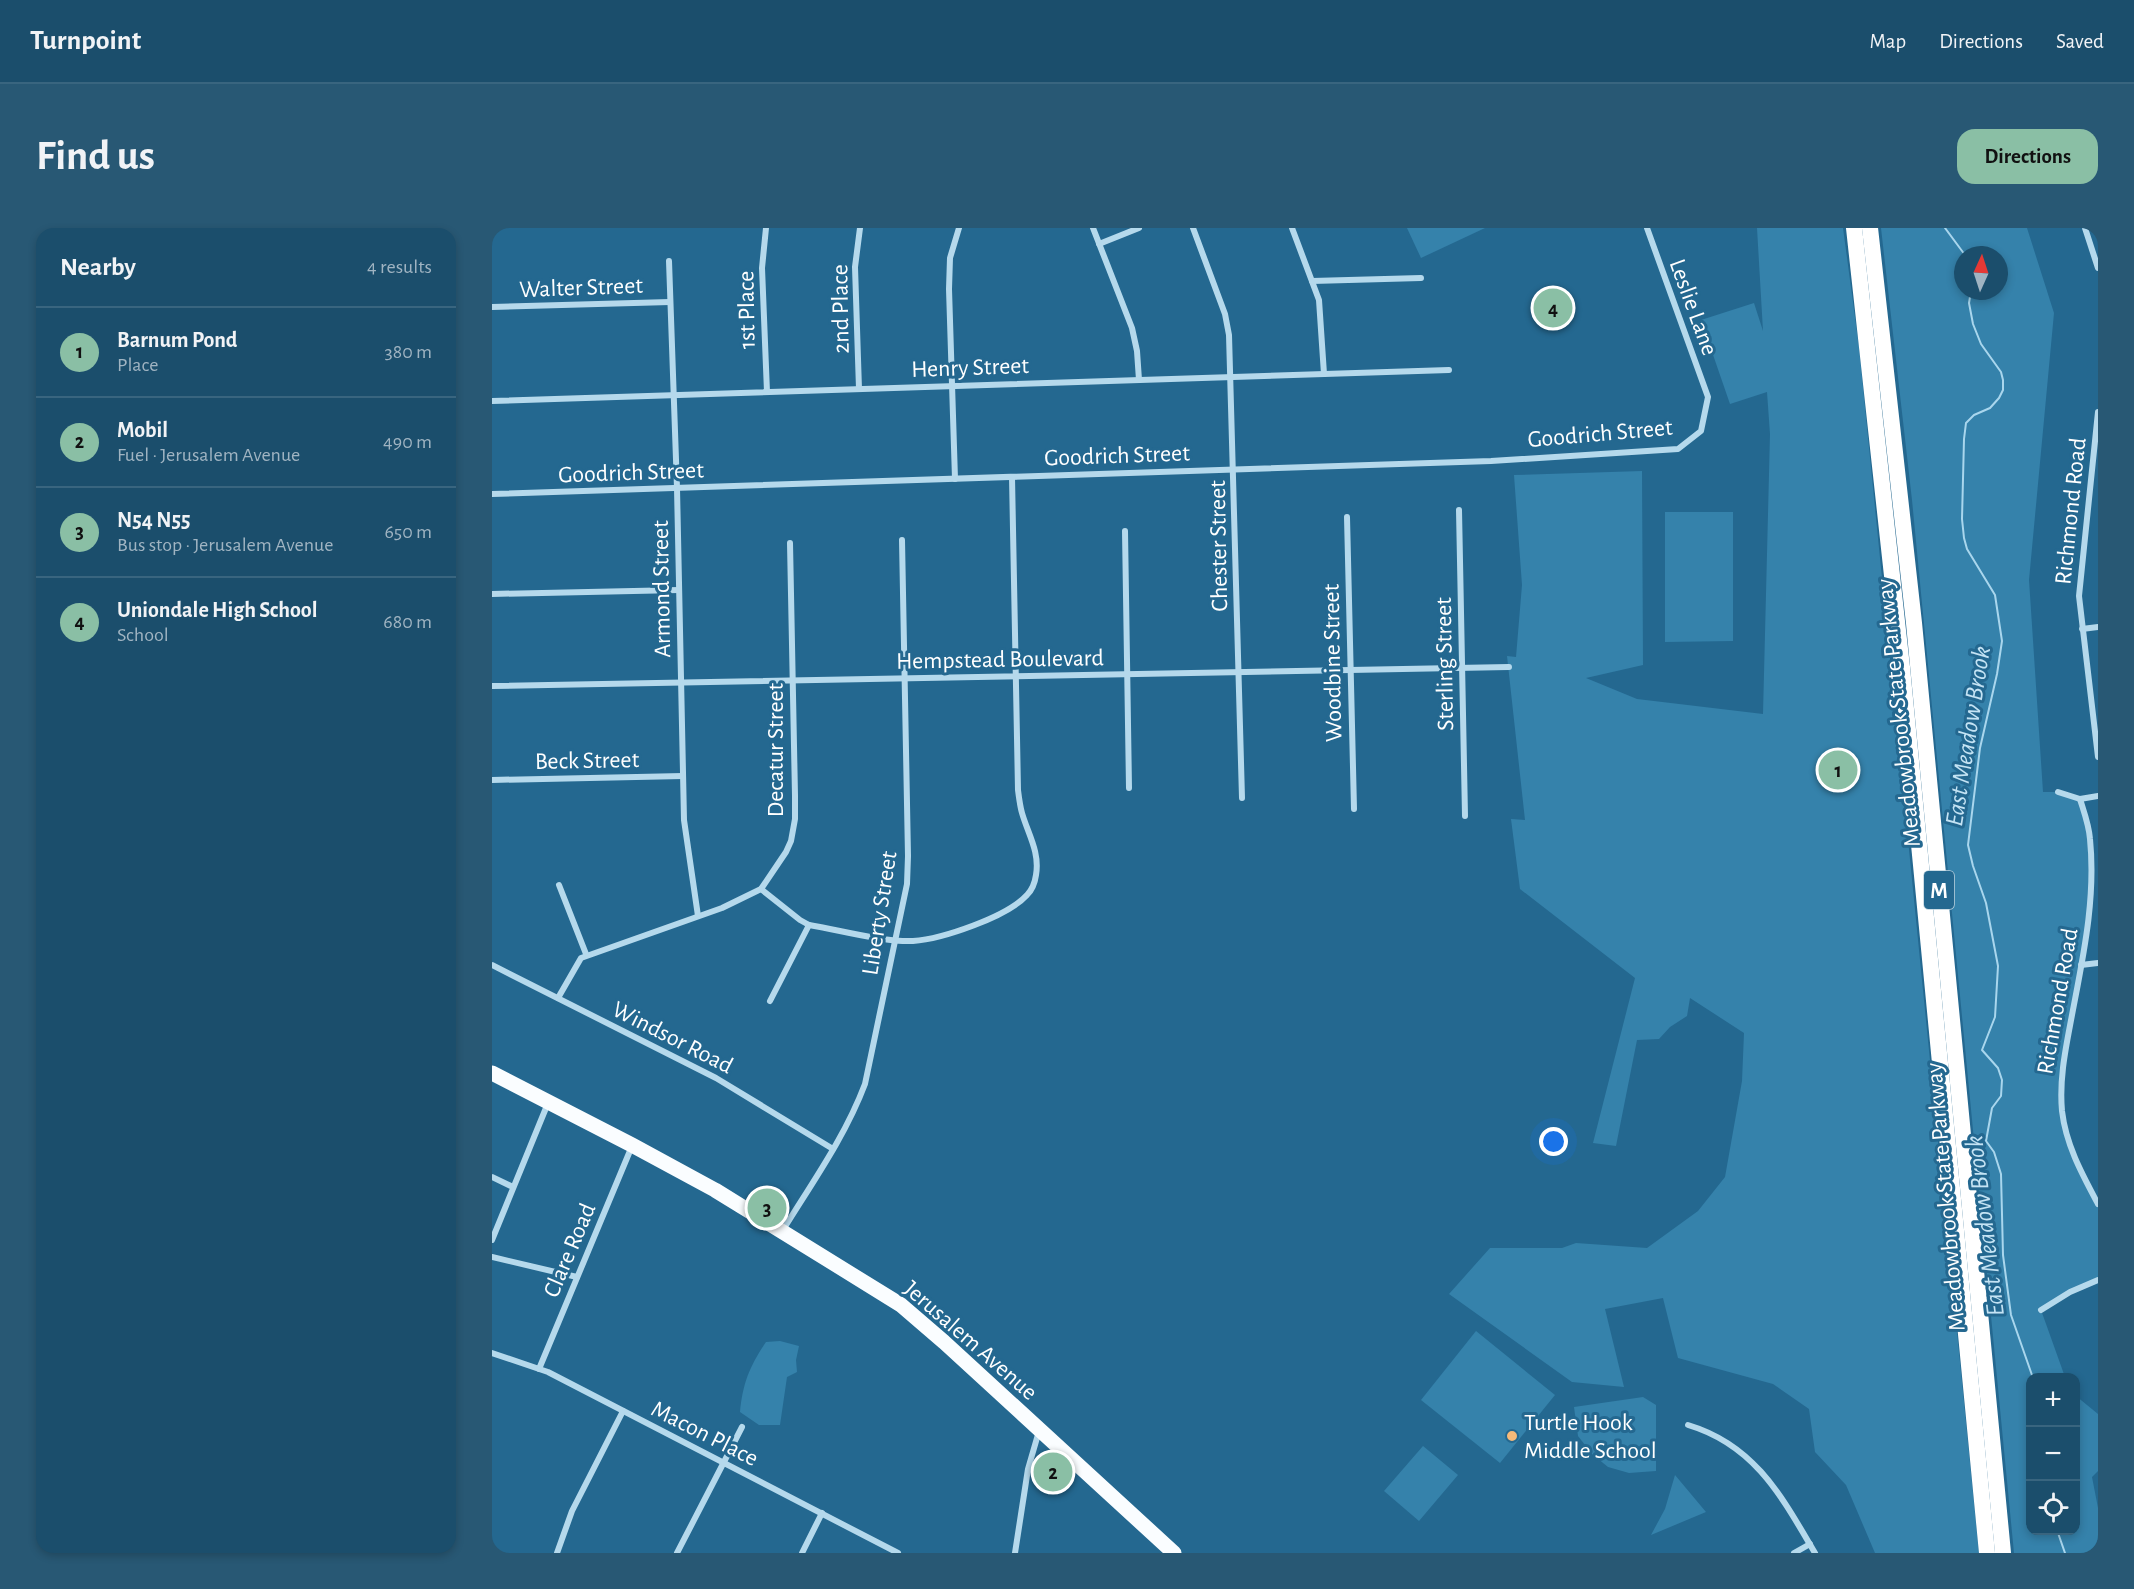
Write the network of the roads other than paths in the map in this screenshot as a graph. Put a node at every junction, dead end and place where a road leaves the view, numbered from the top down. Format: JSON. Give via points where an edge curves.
{"nodes":[{"id":1,"x":766,"y":228,"type":"edge"},
{"id":2,"x":860,"y":228,"type":"edge"},
{"id":3,"x":959,"y":228,"type":"edge"},
{"id":4,"x":1093,"y":228,"type":"edge"},
{"id":5,"x":1139,"y":228,"type":"edge"},
{"id":6,"x":1192,"y":228,"type":"edge"},
{"id":7,"x":1292,"y":228,"type":"edge"},
{"id":8,"x":1647,"y":228,"type":"edge"},
{"id":9,"x":1854,"y":228,"type":"edge"},
{"id":10,"x":1870,"y":228,"type":"edge"},
{"id":11,"x":2085,"y":228,"type":"edge"},
{"id":12,"x":1099,"y":244,"type":"junction"},
{"id":13,"x":669,"y":261,"type":"dead end"},
{"id":14,"x":2098,"y":268,"type":"edge"},
{"id":15,"x":1420,"y":278,"type":"dead end"},
{"id":16,"x":1312,"y":281,"type":"junction"},
{"id":17,"x":670,"y":302,"type":"junction"},
{"id":18,"x":492,"y":307,"type":"edge"},
{"id":19,"x":1449,"y":370,"type":"dead end"},
{"id":20,"x":1324,"y":374,"type":"junction"},
{"id":21,"x":1231,"y":377,"type":"junction"},
{"id":22,"x":1139,"y":380,"type":"junction"},
{"id":23,"x":952,"y":386,"type":"junction"},
{"id":24,"x":859,"y":389,"type":"junction"},
{"id":25,"x":767,"y":392,"type":"junction"},
{"id":26,"x":674,"y":395,"type":"junction"},
{"id":27,"x":1708,"y":397,"type":"joint"},
{"id":28,"x":492,"y":401,"type":"edge"},
{"id":29,"x":2098,"y":412,"type":"edge"},
{"id":30,"x":1234,"y":470,"type":"junction"},
{"id":31,"x":1012,"y":477,"type":"junction"},
{"id":32,"x":955,"y":479,"type":"junction"},
{"id":33,"x":677,"y":488,"type":"junction"},
{"id":34,"x":492,"y":494,"type":"edge"},
{"id":35,"x":1459,"y":510,"type":"dead end"},
{"id":36,"x":1347,"y":517,"type":"dead end"},
{"id":37,"x":1125,"y":531,"type":"dead end"},
{"id":38,"x":902,"y":540,"type":"dead end"},
{"id":39,"x":790,"y":543,"type":"dead end"},
{"id":40,"x":679,"y":590,"type":"junction"},
{"id":41,"x":492,"y":594,"type":"edge"},
{"id":42,"x":2098,"y":627,"type":"edge"},
{"id":43,"x":2082,"y":629,"type":"junction"},
{"id":44,"x":1509,"y":667,"type":"dead end"},
{"id":45,"x":1462,"y":668,"type":"junction"},
{"id":46,"x":1351,"y":670,"type":"junction"},
{"id":47,"x":1239,"y":672,"type":"junction"},
{"id":48,"x":1127,"y":675,"type":"junction"},
{"id":49,"x":1016,"y":677,"type":"junction"},
{"id":50,"x":904,"y":679,"type":"junction"},
{"id":51,"x":793,"y":681,"type":"junction"},
{"id":52,"x":681,"y":683,"type":"junction"},
{"id":53,"x":492,"y":686,"type":"edge"},
{"id":54,"x":2098,"y":757,"type":"edge"},
{"id":55,"x":683,"y":776,"type":"junction"},
{"id":56,"x":492,"y":780,"type":"edge"},
{"id":57,"x":1128,"y":788,"type":"dead end"},
{"id":58,"x":2058,"y":792,"type":"dead end"},
{"id":59,"x":2098,"y":796,"type":"edge"},
{"id":60,"x":1242,"y":798,"type":"dead end"},
{"id":61,"x":2080,"y":799,"type":"junction"},
{"id":62,"x":1354,"y":809,"type":"dead end"},
{"id":63,"x":1465,"y":816,"type":"dead end"},
{"id":64,"x":559,"y":885,"type":"dead end"},
{"id":65,"x":761,"y":890,"type":"junction"},
{"id":66,"x":698,"y":916,"type":"junction"},
{"id":67,"x":809,"y":925,"type":"junction"},
{"id":68,"x":895,"y":940,"type":"junction"},
{"id":69,"x":586,"y":954,"type":"junction"},
{"id":70,"x":2098,"y":963,"type":"edge"},
{"id":71,"x":492,"y":964,"type":"edge"},
{"id":72,"x":2081,"y":965,"type":"junction"},
{"id":73,"x":558,"y":998,"type":"junction"},
{"id":74,"x":770,"y":1001,"type":"dead end"},
{"id":75,"x":492,"y":1073,"type":"edge"},
{"id":76,"x":549,"y":1102,"type":"junction"},
{"id":77,"x":632,"y":1145,"type":"junction"},
{"id":78,"x":833,"y":1149,"type":"junction"},
{"id":79,"x":492,"y":1177,"type":"edge"},
{"id":80,"x":513,"y":1187,"type":"junction"},
{"id":81,"x":2098,"y":1204,"type":"edge"},
{"id":82,"x":782,"y":1232,"type":"junction"},
{"id":83,"x":492,"y":1240,"type":"edge"},
{"id":84,"x":492,"y":1257,"type":"edge"},
{"id":85,"x":577,"y":1277,"type":"junction"},
{"id":86,"x":2098,"y":1280,"type":"edge"},
{"id":87,"x":2041,"y":1310,"type":"dead end"},
{"id":88,"x":492,"y":1353,"type":"edge"},
{"id":89,"x":539,"y":1370,"type":"junction"},
{"id":90,"x":623,"y":1411,"type":"junction"},
{"id":91,"x":1688,"y":1425,"type":"dead end"},
{"id":92,"x":742,"y":1427,"type":"dead end"},
{"id":93,"x":1040,"y":1431,"type":"junction"},
{"id":94,"x":723,"y":1462,"type":"junction"},
{"id":95,"x":822,"y":1513,"type":"junction"},
{"id":96,"x":1810,"y":1544,"type":"junction"},
{"id":97,"x":557,"y":1553,"type":"edge"},
{"id":98,"x":677,"y":1553,"type":"edge"},
{"id":99,"x":802,"y":1553,"type":"edge"},
{"id":100,"x":898,"y":1553,"type":"edge"},
{"id":101,"x":1015,"y":1553,"type":"edge"},
{"id":102,"x":1174,"y":1553,"type":"edge"},
{"id":103,"x":1794,"y":1553,"type":"edge"},
{"id":104,"x":1815,"y":1553,"type":"edge"},
{"id":105,"x":1987,"y":1553,"type":"edge"},
{"id":106,"x":2003,"y":1553,"type":"edge"}],
"edges":[{"from":1,"to":25,"type":"street","name":"1st Place","via":[[762,268]]},
{"from":2,"to":24,"type":"street","name":"2nd Place","via":[[855,267]]},
{"from":3,"to":23,"type":"street","via":[[950,258]]},
{"from":4,"to":12,"type":"street"},
{"from":5,"to":12,"type":"street"},
{"from":6,"to":21,"type":"street","name":"Chester Street","via":[[1225,314]]},
{"from":7,"to":16,"type":"street"},
{"from":8,"to":27,"type":"street","name":"Leslie Lane"},
{"from":9,"to":105,"type":"highway","name":"Meadowbrook State Parkway","number":"M","via":[[1902,667]]},
{"from":10,"to":106,"type":"highway","name":"Meadowbrook State Parkway","number":"M","via":[[1914,623]]},
{"from":11,"to":14,"type":"street"},
{"from":12,"to":22,"type":"street","via":[[1132,328]]},
{"from":13,"to":17,"type":"street","name":"Armond Street"},
{"from":15,"to":16,"type":"street"},
{"from":16,"to":20,"type":"street","via":[[1321,312]]},
{"from":17,"to":18,"type":"street","name":"Walter Street"},
{"from":17,"to":26,"type":"street","name":"Armond Street"},
{"from":19,"to":20,"type":"street","name":"Henry Street"},
{"from":20,"to":21,"type":"street","name":"Henry Street"},
{"from":21,"to":22,"type":"street","name":"Henry Street"},
{"from":21,"to":30,"type":"street","name":"Chester Street"},
{"from":22,"to":23,"type":"street","name":"Henry Street"},
{"from":23,"to":24,"type":"street","name":"Henry Street"},
{"from":23,"to":32,"type":"street"},
{"from":24,"to":25,"type":"street","name":"Henry Street"},
{"from":25,"to":26,"type":"street","name":"Henry Street"},
{"from":26,"to":28,"type":"street","name":"Henry Street"},
{"from":26,"to":33,"type":"street","name":"Armond Street"},
{"from":27,"to":30,"type":"street","name":"Goodrich Street","via":[[1701,431],[1678,449],[1491,461]]},
{"from":29,"to":43,"type":"street","name":"Richmond Road","via":[[2080,581]]},
{"from":30,"to":31,"type":"street","name":"Goodrich Street"},
{"from":30,"to":47,"type":"street","name":"Chester Street"},
{"from":31,"to":32,"type":"street","name":"Goodrich Street"},
{"from":31,"to":49,"type":"street"},
{"from":32,"to":33,"type":"street","name":"Goodrich Street"},
{"from":33,"to":34,"type":"street","name":"Goodrich Street"},
{"from":33,"to":40,"type":"street","name":"Armond Street"},
{"from":35,"to":45,"type":"street","name":"Sterling Street"},
{"from":36,"to":46,"type":"street","name":"Woodbine Street"},
{"from":37,"to":48,"type":"street"},
{"from":38,"to":50,"type":"street","name":"Liberty Street"},
{"from":39,"to":51,"type":"street","name":"Decatur Street"},
{"from":40,"to":41,"type":"street"},
{"from":40,"to":52,"type":"street","name":"Armond Street"},
{"from":42,"to":43,"type":"street"},
{"from":43,"to":54,"type":"street","name":"Richmond Road"},
{"from":44,"to":45,"type":"street","name":"Hempstead Boulevard"},
{"from":45,"to":46,"type":"street","name":"Hempstead Boulevard"},
{"from":45,"to":63,"type":"street","name":"Sterling Street"},
{"from":46,"to":47,"type":"street","name":"Hempstead Boulevard"},
{"from":46,"to":62,"type":"street","name":"Woodbine Street"},
{"from":47,"to":48,"type":"street","name":"Hempstead Boulevard"},
{"from":47,"to":60,"type":"street","name":"Chester Street"},
{"from":48,"to":49,"type":"street","name":"Hempstead Boulevard"},
{"from":48,"to":57,"type":"street"},
{"from":49,"to":50,"type":"street","name":"Hempstead Boulevard"},
{"from":49,"to":68,"type":"street","via":[[1018,790],[1037,858],[1033,885],[1014,907],[974,925],[939,937]]},
{"from":50,"to":51,"type":"street","name":"Hempstead Boulevard"},
{"from":50,"to":68,"type":"street","name":"Liberty Street","via":[[908,855],[907,884]]},
{"from":51,"to":52,"type":"street","name":"Hempstead Boulevard"},
{"from":51,"to":65,"type":"street","name":"Decatur Street","via":[[794,827],[786,852]]},
{"from":52,"to":53,"type":"street","name":"Hempstead Boulevard"},
{"from":52,"to":55,"type":"street","name":"Armond Street"},
{"from":55,"to":56,"type":"street","name":"Beck Street"},
{"from":55,"to":66,"type":"street","name":"Armond Street","via":[[684,820]]},
{"from":58,"to":61,"type":"street"},
{"from":59,"to":61,"type":"street"},
{"from":61,"to":72,"type":"street","name":"Richmond Road","via":[[2090,838],[2092,883]]},
{"from":64,"to":69,"type":"street"},
{"from":65,"to":66,"type":"street"},
{"from":65,"to":67,"type":"street"},
{"from":66,"to":69,"type":"street"},
{"from":67,"to":68,"type":"street"},
{"from":67,"to":74,"type":"street"},
{"from":68,"to":78,"type":"street","name":"Liberty Street","via":[[865,1084]]},
{"from":69,"to":73,"type":"street"},
{"from":70,"to":72,"type":"street"},
{"from":71,"to":73,"type":"street","name":"Windsor Road"},
{"from":72,"to":81,"type":"street","name":"Richmond Road","via":[[2063,1063],[2062,1112],[2079,1170]]},
{"from":73,"to":78,"type":"street","name":"Windsor Road","via":[[716,1078]]},
{"from":75,"to":76,"type":"main road","name":"Jerusalem Avenue"},
{"from":76,"to":77,"type":"main road","name":"Jerusalem Avenue"},
{"from":76,"to":80,"type":"street"},
{"from":77,"to":82,"type":"main road","name":"Jerusalem Avenue"},
{"from":77,"to":85,"type":"street","name":"Clare Road"},
{"from":78,"to":82,"type":"street","name":"Liberty Street"},
{"from":79,"to":80,"type":"street"},
{"from":80,"to":83,"type":"street"},
{"from":82,"to":93,"type":"main road","name":"Jerusalem Avenue","via":[[911,1312]]},
{"from":84,"to":85,"type":"street"},
{"from":85,"to":89,"type":"street","name":"Clare Road"},
{"from":86,"to":87,"type":"street"},
{"from":88,"to":89,"type":"street","name":"Macon Place"},
{"from":89,"to":90,"type":"street","name":"Macon Place"},
{"from":90,"to":94,"type":"street","name":"Macon Place"},
{"from":90,"to":97,"type":"street","via":[[573,1511]]},
{"from":91,"to":96,"type":"street","via":[[1728,1443],[1752,1461],[1775,1487]]},
{"from":92,"to":94,"type":"street"},
{"from":93,"to":101,"type":"street","via":[[1028,1469]]},
{"from":93,"to":102,"type":"main road","name":"Jerusalem Avenue"},
{"from":94,"to":95,"type":"street","name":"Macon Place"},
{"from":94,"to":98,"type":"street"},
{"from":95,"to":99,"type":"street"},
{"from":95,"to":100,"type":"street","name":"Macon Place"},
{"from":96,"to":103,"type":"street"},
{"from":96,"to":104,"type":"street"}]}
